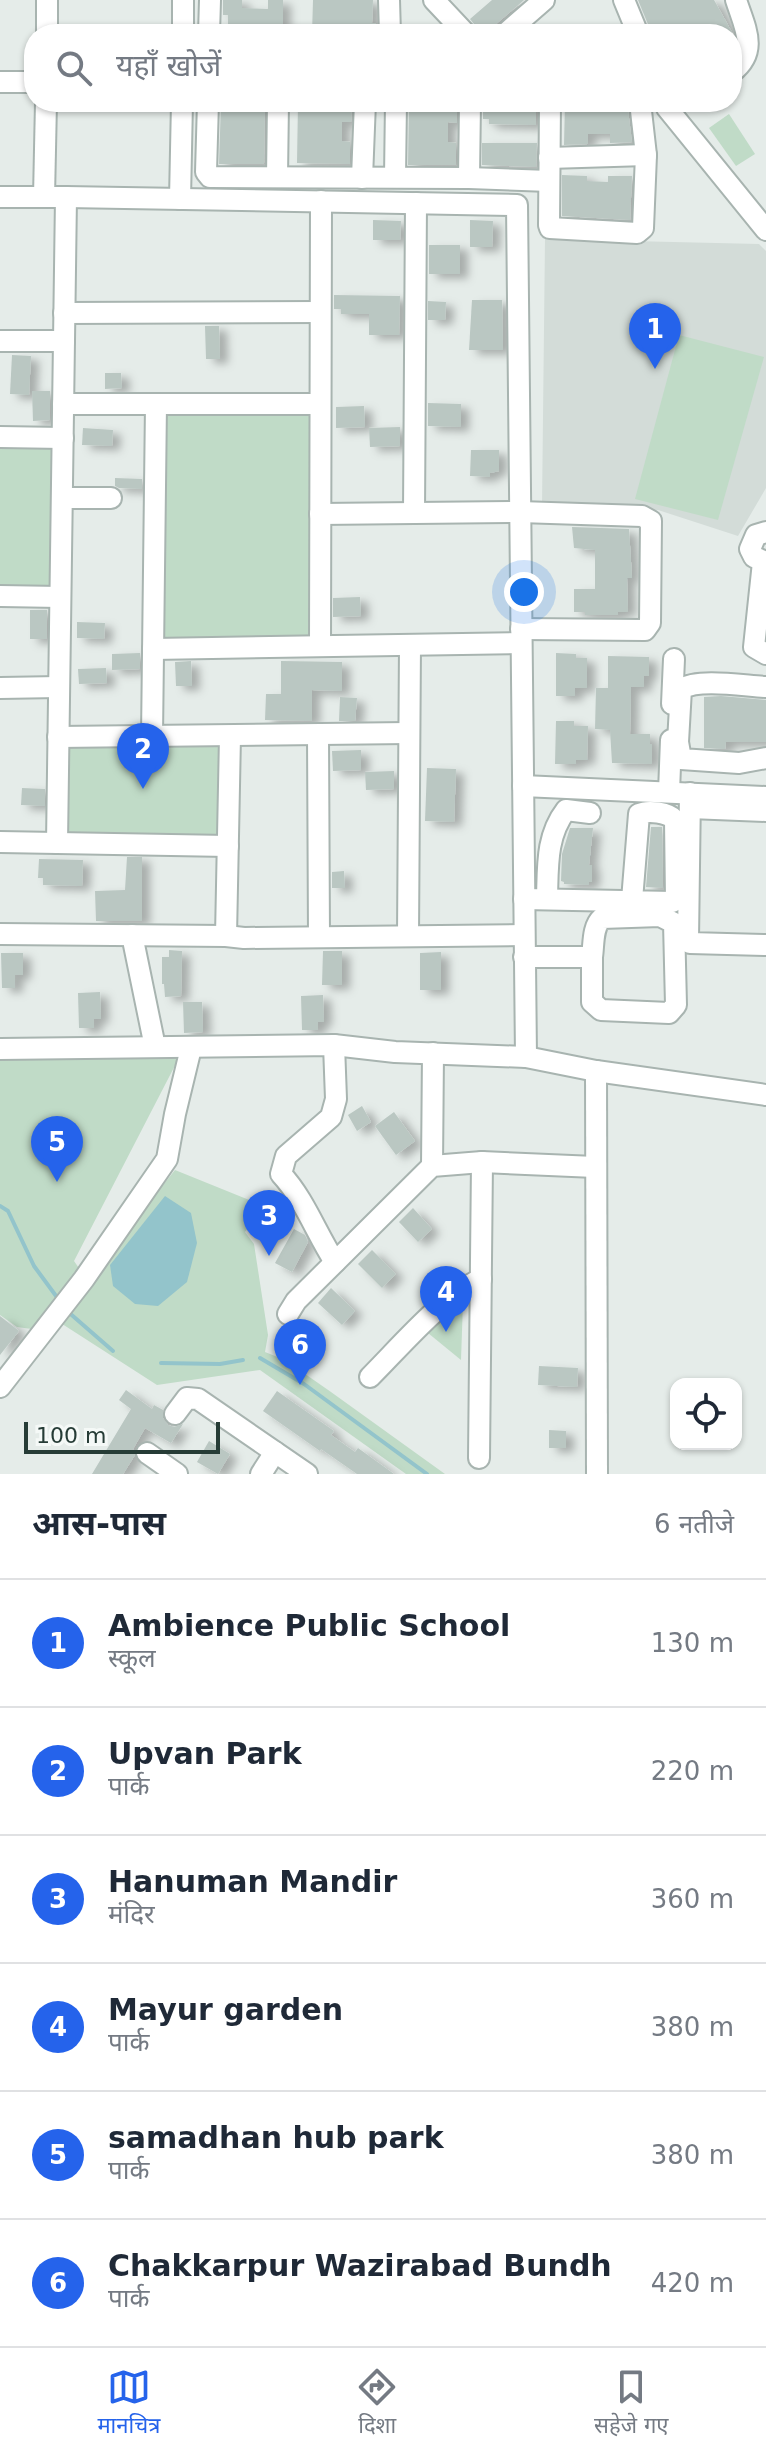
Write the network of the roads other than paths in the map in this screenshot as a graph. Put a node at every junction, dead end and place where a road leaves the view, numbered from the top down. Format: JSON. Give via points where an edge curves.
{"nodes":[{"id":1,"x":47,"y":0,"type":"edge"},
{"id":2,"x":183,"y":0,"type":"edge"},
{"id":3,"x":210,"y":0,"type":"edge"},
{"id":4,"x":389,"y":0,"type":"edge"},
{"id":5,"x":434,"y":0,"type":"edge"},
{"id":6,"x":544,"y":0,"type":"edge"},
{"id":7,"x":624,"y":0,"type":"edge"},
{"id":8,"x":736,"y":0,"type":"edge"},
{"id":9,"x":47,"y":24,"type":"edge"},
{"id":10,"x":183,"y":24,"type":"edge"},
{"id":11,"x":209,"y":24,"type":"edge"},
{"id":12,"x":390,"y":24,"type":"edge"},
{"id":13,"x":457,"y":24,"type":"edge"},
{"id":14,"x":516,"y":24,"type":"edge"},
{"id":15,"x":634,"y":24,"type":"edge"},
{"id":16,"x":742,"y":61,"type":"edge"},
{"id":17,"x":0,"y":82,"type":"edge"},
{"id":18,"x":24,"y":82,"type":"edge"},
{"id":19,"x":46,"y":112,"type":"edge"},
{"id":20,"x":182,"y":112,"type":"edge"},
{"id":21,"x":208,"y":112,"type":"edge"},
{"id":22,"x":278,"y":112,"type":"edge"},
{"id":23,"x":365,"y":112,"type":"edge"},
{"id":24,"x":395,"y":112,"type":"edge"},
{"id":25,"x":470,"y":112,"type":"edge"},
{"id":26,"x":550,"y":112,"type":"edge"},
{"id":27,"x":641,"y":112,"type":"edge"},
{"id":28,"x":676,"y":112,"type":"edge"},
{"id":29,"x":646,"y":155,"type":"junction"},
{"id":30,"x":549,"y":158,"type":"junction"},
{"id":31,"x":277,"y":177,"type":"junction"},
{"id":32,"x":390,"y":177,"type":"junction"},
{"id":33,"x":362,"y":178,"type":"junction"},
{"id":34,"x":469,"y":178,"type":"junction"},
{"id":35,"x":549,"y":181,"type":"junction"},
{"id":36,"x":0,"y":197,"type":"edge"},
{"id":37,"x":44,"y":197,"type":"junction"},
{"id":38,"x":66,"y":197,"type":"junction"},
{"id":39,"x":180,"y":199,"type":"junction"},
{"id":40,"x":321,"y":201,"type":"junction"},
{"id":41,"x":384,"y":202,"type":"junction"},
{"id":42,"x":416,"y":203,"type":"junction"},
{"id":43,"x":766,"y":230,"type":"edge"},
{"id":44,"x":320,"y":312,"type":"junction"},
{"id":45,"x":64,"y":313,"type":"junction"},
{"id":46,"x":0,"y":341,"type":"edge"},
{"id":47,"x":64,"y":341,"type":"junction"},
{"id":48,"x":63,"y":404,"type":"junction"},
{"id":49,"x":156,"y":404,"type":"junction"},
{"id":50,"x":320,"y":404,"type":"junction"},
{"id":51,"x":0,"y":437,"type":"edge"},
{"id":52,"x":63,"y":438,"type":"junction"},
{"id":53,"x":62,"y":498,"type":"junction"},
{"id":54,"x":111,"y":498,"type":"dead end"},
{"id":55,"x":520,"y":512,"type":"junction"},
{"id":56,"x":414,"y":513,"type":"junction"},
{"id":57,"x":320,"y":514,"type":"junction"},
{"id":58,"x":766,"y":532,"type":"edge"},
{"id":59,"x":764,"y":562,"type":"edge"},
{"id":60,"x":0,"y":596,"type":"edge"},
{"id":61,"x":60,"y":597,"type":"junction"},
{"id":62,"x":521,"y":636,"type":"junction"},
{"id":63,"x":410,"y":645,"type":"junction"},
{"id":64,"x":320,"y":646,"type":"junction"},
{"id":65,"x":153,"y":649,"type":"junction"},
{"id":66,"x":766,"y":654,"type":"edge"},
{"id":67,"x":674,"y":659,"type":"dead end"},
{"id":68,"x":59,"y":687,"type":"junction"},
{"id":69,"x":766,"y":687,"type":"edge"},
{"id":70,"x":0,"y":688,"type":"edge"},
{"id":71,"x":409,"y":733,"type":"junction"},
{"id":72,"x":318,"y":735,"type":"junction"},
{"id":73,"x":152,"y":736,"type":"junction"},
{"id":74,"x":230,"y":736,"type":"junction"},
{"id":75,"x":58,"y":737,"type":"junction"},
{"id":76,"x":766,"y":758,"type":"edge"},
{"id":77,"x":739,"y":763,"type":"junction"},
{"id":78,"x":523,"y":786,"type":"junction"},
{"id":79,"x":669,"y":792,"type":"junction"},
{"id":80,"x":736,"y":795,"type":"junction"},
{"id":81,"x":766,"y":797,"type":"edge"},
{"id":82,"x":690,"y":801,"type":"junction"},
{"id":83,"x":766,"y":811,"type":"edge"},
{"id":84,"x":590,"y":813,"type":"dead end"},
{"id":85,"x":0,"y":842,"type":"edge"},
{"id":86,"x":57,"y":843,"type":"junction"},
{"id":87,"x":228,"y":846,"type":"junction"},
{"id":88,"x":547,"y":898,"type":"junction"},
{"id":89,"x":524,"y":899,"type":"junction"},
{"id":90,"x":632,"y":900,"type":"dead end"},
{"id":91,"x":0,"y":934,"type":"edge"},
{"id":92,"x":132,"y":935,"type":"junction"},
{"id":93,"x":524,"y":935,"type":"junction"},
{"id":94,"x":226,"y":936,"type":"junction"},
{"id":95,"x":408,"y":936,"type":"junction"},
{"id":96,"x":319,"y":937,"type":"junction"},
{"id":97,"x":766,"y":945,"type":"edge"},
{"id":98,"x":524,"y":957,"type":"junction"},
{"id":99,"x":592,"y":957,"type":"junction"},
{"id":100,"x":334,"y":1045,"type":"junction"},
{"id":101,"x":155,"y":1047,"type":"junction"},
{"id":102,"x":191,"y":1048,"type":"junction"},
{"id":103,"x":0,"y":1049,"type":"edge"},
{"id":104,"x":433,"y":1053,"type":"junction"},
{"id":105,"x":526,"y":1057,"type":"junction"},
{"id":106,"x":596,"y":1071,"type":"junction"},
{"id":107,"x":766,"y":1095,"type":"edge"},
{"id":108,"x":482,"y":1162,"type":"junction"},
{"id":109,"x":432,"y":1166,"type":"junction"},
{"id":110,"x":595,"y":1167,"type":"junction"},
{"id":111,"x":335,"y":1262,"type":"junction"},
{"id":112,"x":481,"y":1279,"type":"junction"},
{"id":113,"x":288,"y":1314,"type":"dead end"},
{"id":114,"x":370,"y":1377,"type":"dead end"},
{"id":115,"x":0,"y":1387,"type":"edge"},
{"id":116,"x":175,"y":1414,"type":"dead end"},
{"id":117,"x":275,"y":1452,"type":"junction"},
{"id":118,"x":147,"y":1453,"type":"dead end"},
{"id":119,"x":479,"y":1458,"type":"dead end"},
{"id":120,"x":177,"y":1474,"type":"edge"},
{"id":121,"x":261,"y":1474,"type":"edge"},
{"id":122,"x":307,"y":1474,"type":"edge"},
{"id":123,"x":597,"y":1474,"type":"edge"}],
"edges":[{"from":1,"to":9,"type":"street"},
{"from":2,"to":10,"type":"street"},
{"from":3,"to":11,"type":"street"},
{"from":4,"to":12,"type":"street"},
{"from":5,"to":13,"type":"street"},
{"from":6,"to":14,"type":"street"},
{"from":7,"to":15,"type":"street"},
{"from":8,"to":16,"type":"street","via":[[749,42]]},
{"from":17,"to":18,"type":"street"},
{"from":19,"to":37,"type":"street"},
{"from":20,"to":39,"type":"street"},
{"from":21,"to":31,"type":"street","via":[[208,176]]},
{"from":22,"to":31,"type":"street"},
{"from":23,"to":33,"type":"street"},
{"from":24,"to":32,"type":"street"},
{"from":25,"to":34,"type":"street"},
{"from":26,"to":30,"type":"street"},
{"from":27,"to":29,"type":"street"},
{"from":28,"to":43,"type":"street"},
{"from":29,"to":30,"type":"street"},
{"from":29,"to":35,"type":"street","via":[[643,228],[637,233],[550,228]]},
{"from":30,"to":35,"type":"street"},
{"from":31,"to":33,"type":"street"},
{"from":32,"to":33,"type":"street"},
{"from":32,"to":34,"type":"street"},
{"from":32,"to":41,"type":"street"},
{"from":34,"to":35,"type":"street"},
{"from":36,"to":37,"type":"street"},
{"from":37,"to":38,"type":"street"},
{"from":38,"to":39,"type":"street"},
{"from":38,"to":45,"type":"street"},
{"from":39,"to":40,"type":"street"},
{"from":40,"to":41,"type":"street"},
{"from":40,"to":44,"type":"street"},
{"from":41,"to":42,"type":"street"},
{"from":42,"to":55,"type":"street","via":[[517,205]]},
{"from":42,"to":56,"type":"street"},
{"from":44,"to":45,"type":"street"},
{"from":44,"to":50,"type":"street"},
{"from":45,"to":47,"type":"street"},
{"from":46,"to":47,"type":"street"},
{"from":47,"to":48,"type":"street"},
{"from":48,"to":49,"type":"street"},
{"from":48,"to":52,"type":"street"},
{"from":49,"to":50,"type":"street"},
{"from":49,"to":65,"type":"street"},
{"from":50,"to":57,"type":"street"},
{"from":51,"to":52,"type":"street"},
{"from":52,"to":53,"type":"street"},
{"from":53,"to":54,"type":"street"},
{"from":53,"to":61,"type":"street"},
{"from":55,"to":56,"type":"street"},
{"from":55,"to":62,"type":"street"},
{"from":55,"to":62,"type":"street","via":[[642,516],[651,521],[650,623],[645,630]]},
{"from":56,"to":57,"type":"street"},
{"from":57,"to":64,"type":"street"},
{"from":58,"to":59,"type":"street","via":[[756,535],[750,549]]},
{"from":59,"to":66,"type":"street","via":[[754,647]]},
{"from":60,"to":61,"type":"street"},
{"from":61,"to":68,"type":"street"},
{"from":62,"to":63,"type":"street"},
{"from":62,"to":78,"type":"street"},
{"from":63,"to":64,"type":"street"},
{"from":63,"to":71,"type":"street"},
{"from":64,"to":65,"type":"street"},
{"from":65,"to":73,"type":"street"},
{"from":67,"to":79,"type":"street"},
{"from":68,"to":70,"type":"street"},
{"from":68,"to":75,"type":"street"},
{"from":69,"to":77,"type":"street","via":[[696,684],[681,689],[681,759]]},
{"from":71,"to":72,"type":"street"},
{"from":71,"to":95,"type":"street"},
{"from":72,"to":74,"type":"street"},
{"from":72,"to":96,"type":"street"},
{"from":73,"to":74,"type":"street"},
{"from":73,"to":75,"type":"street"},
{"from":74,"to":87,"type":"street"},
{"from":75,"to":86,"type":"street"},
{"from":76,"to":77,"type":"street"},
{"from":77,"to":80,"type":"street"},
{"from":78,"to":79,"type":"street"},
{"from":78,"to":89,"type":"street"},
{"from":79,"to":82,"type":"street"},
{"from":80,"to":81,"type":"street"},
{"from":80,"to":82,"type":"street"},
{"from":82,"to":83,"type":"street"},
{"from":82,"to":97,"type":"street","via":[[690,943]]},
{"from":84,"to":88,"type":"street","via":[[566,810],[556,823],[549,842]]},
{"from":85,"to":86,"type":"street"},
{"from":86,"to":87,"type":"street"},
{"from":87,"to":94,"type":"street"},
{"from":88,"to":89,"type":"street"},
{"from":88,"to":90,"type":"street"},
{"from":89,"to":93,"type":"street"},
{"from":91,"to":92,"type":"street"},
{"from":92,"to":94,"type":"street"},
{"from":92,"to":101,"type":"street"},
{"from":93,"to":95,"type":"street"},
{"from":93,"to":98,"type":"street"},
{"from":94,"to":96,"type":"street"},
{"from":95,"to":96,"type":"street"},
{"from":98,"to":99,"type":"street"},
{"from":98,"to":105,"type":"street"},
{"from":99,"to":99,"type":"street","via":[[602,918],[666,918],[674,923],[676,1005],[669,1013],[601,1010],[592,1002]]},
{"from":100,"to":102,"type":"street"},
{"from":100,"to":104,"type":"street"},
{"from":100,"to":111,"type":"street","via":[[336,1099],[331,1117],[286,1156],[281,1174],[301,1197]]},
{"from":101,"to":102,"type":"street"},
{"from":101,"to":103,"type":"street"},
{"from":102,"to":115,"type":"street","via":[[167,1159]]},
{"from":104,"to":105,"type":"street"},
{"from":104,"to":109,"type":"street"},
{"from":105,"to":106,"type":"street"},
{"from":106,"to":107,"type":"street"},
{"from":106,"to":110,"type":"street"},
{"from":108,"to":109,"type":"street"},
{"from":108,"to":110,"type":"street"},
{"from":108,"to":112,"type":"street"},
{"from":109,"to":111,"type":"street"},
{"from":110,"to":123,"type":"street"},
{"from":111,"to":113,"type":"street"},
{"from":112,"to":114,"type":"street","via":[[434,1314]]},
{"from":112,"to":119,"type":"street"},
{"from":116,"to":117,"type":"street","via":[[187,1398],[198,1399]]},
{"from":117,"to":121,"type":"street"},
{"from":117,"to":122,"type":"street"},
{"from":118,"to":120,"type":"street"}]}
